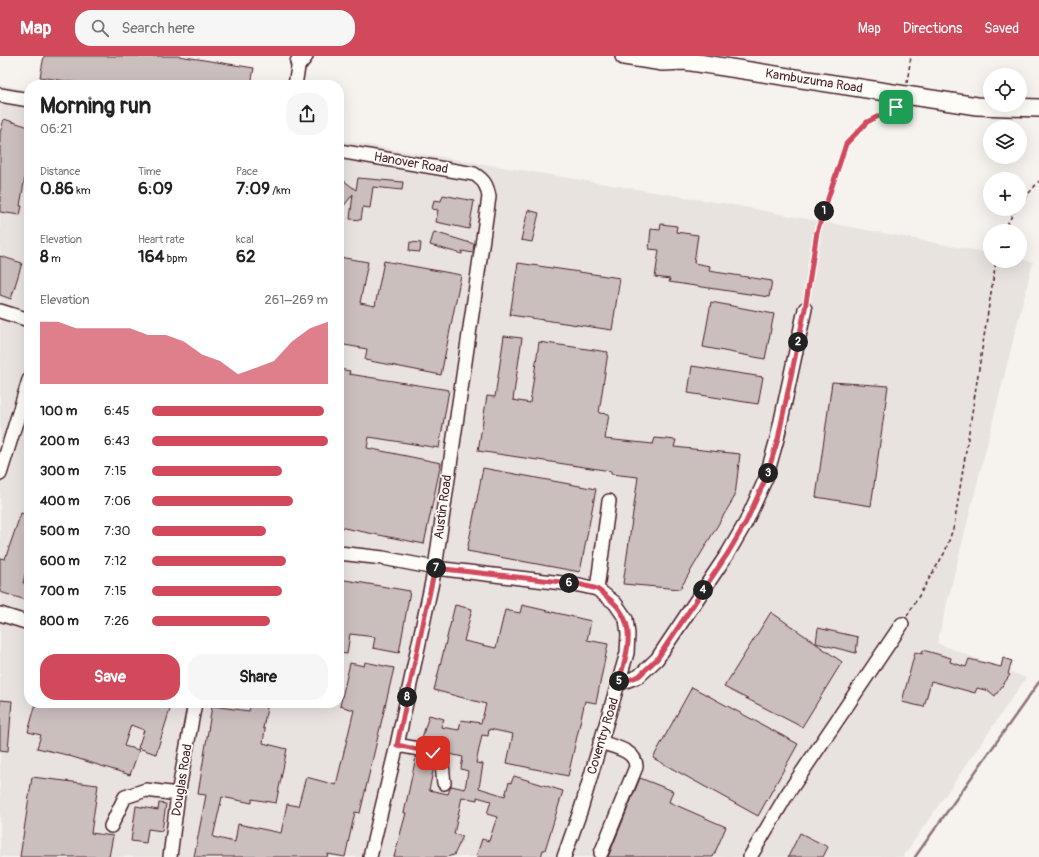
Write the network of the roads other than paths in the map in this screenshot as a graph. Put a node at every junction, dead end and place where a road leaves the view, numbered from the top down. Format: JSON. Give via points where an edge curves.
{"nodes":[{"id":1,"x":624,"y":56,"type":"edge"},
{"id":2,"x":299,"y":58,"type":"edge"},
{"id":3,"x":678,"y":58,"type":"edge"},
{"id":4,"x":291,"y":80,"type":"edge"},
{"id":5,"x":296,"y":80,"type":"edge"},
{"id":6,"x":0,"y":95,"type":"edge"},
{"id":7,"x":24,"y":99,"type":"edge"},
{"id":8,"x":1039,"y":108,"type":"edge"},
{"id":9,"x":344,"y":152,"type":"edge"},
{"id":10,"x":482,"y":179,"type":"joint"},
{"id":11,"x":805,"y":309,"type":"road end"},
{"id":12,"x":0,"y":311,"type":"edge"},
{"id":13,"x":24,"y":318,"type":"edge"},
{"id":14,"x":24,"y":396,"type":"edge"},
{"id":15,"x":0,"y":474,"type":"edge"},
{"id":16,"x":609,"y":500,"type":"dead end"},
{"id":17,"x":344,"y":554,"type":"edge"},
{"id":18,"x":435,"y":568,"type":"junction"},
{"id":19,"x":597,"y":589,"type":"junction"},
{"id":20,"x":0,"y":614,"type":"edge"},
{"id":21,"x":24,"y":621,"type":"edge"},
{"id":22,"x":902,"y":624,"type":"road end"},
{"id":23,"x":618,"y":684,"type":"junction"},
{"id":24,"x":194,"y":708,"type":"edge"},
{"id":25,"x":600,"y":742,"type":"junction"},
{"id":26,"x":397,"y":745,"type":"junction"},
{"id":27,"x":444,"y":783,"type":"dead end"},
{"id":28,"x":178,"y":794,"type":"junction"},
{"id":29,"x":111,"y":826,"type":"dead end"},
{"id":30,"x":601,"y":853,"type":"dead end"},
{"id":31,"x":170,"y":857,"type":"edge"},
{"id":32,"x":370,"y":857,"type":"edge"},
{"id":33,"x":564,"y":857,"type":"edge"},
{"id":34,"x":750,"y":857,"type":"edge"}],
"edges":[{"from":1,"to":3,"type":"main road","name":"Kambuzuma Road","via":[[663,62]]},
{"from":2,"to":4,"type":"street"},
{"from":2,"to":5,"type":"street"},
{"from":3,"to":8,"type":"main road","name":"Kambuzuma Road","via":[[977,106]]},
{"from":6,"to":7,"type":"street"},
{"from":9,"to":10,"type":"street","name":"Hanover Road","via":[[474,174]]},
{"from":10,"to":18,"type":"street","name":"Austin Road","via":[[487,186],[488,197]]},
{"from":11,"to":23,"type":"street","name":"Coventry Road","via":[[778,439],[766,478],[746,522],[657,659],[639,676]]},
{"from":12,"to":13,"type":"street"},
{"from":14,"to":15,"type":"street"},
{"from":16,"to":19,"type":"street"},
{"from":17,"to":18,"type":"street"},
{"from":18,"to":19,"type":"street","via":[[579,584]]},
{"from":18,"to":26,"type":"street","name":"Austin Road"},
{"from":19,"to":23,"type":"street","via":[[615,603],[626,619],[627,653]]},
{"from":20,"to":21,"type":"street"},
{"from":22,"to":34,"type":"street","via":[[786,796]]},
{"from":23,"to":25,"type":"street","name":"Coventry Road"},
{"from":24,"to":28,"type":"street","name":"Douglas Road"},
{"from":25,"to":30,"type":"street","via":[[629,752],[636,762],[636,768]]},
{"from":25,"to":33,"type":"street","name":"Coventry Road","via":[[582,809]]},
{"from":26,"to":27,"type":"street","via":[[433,753],[438,757]]},
{"from":26,"to":32,"type":"street","name":"Austin Road"},
{"from":28,"to":29,"type":"street","via":[[146,790],[124,797]]},
{"from":28,"to":31,"type":"street","name":"Douglas Road"}]}
